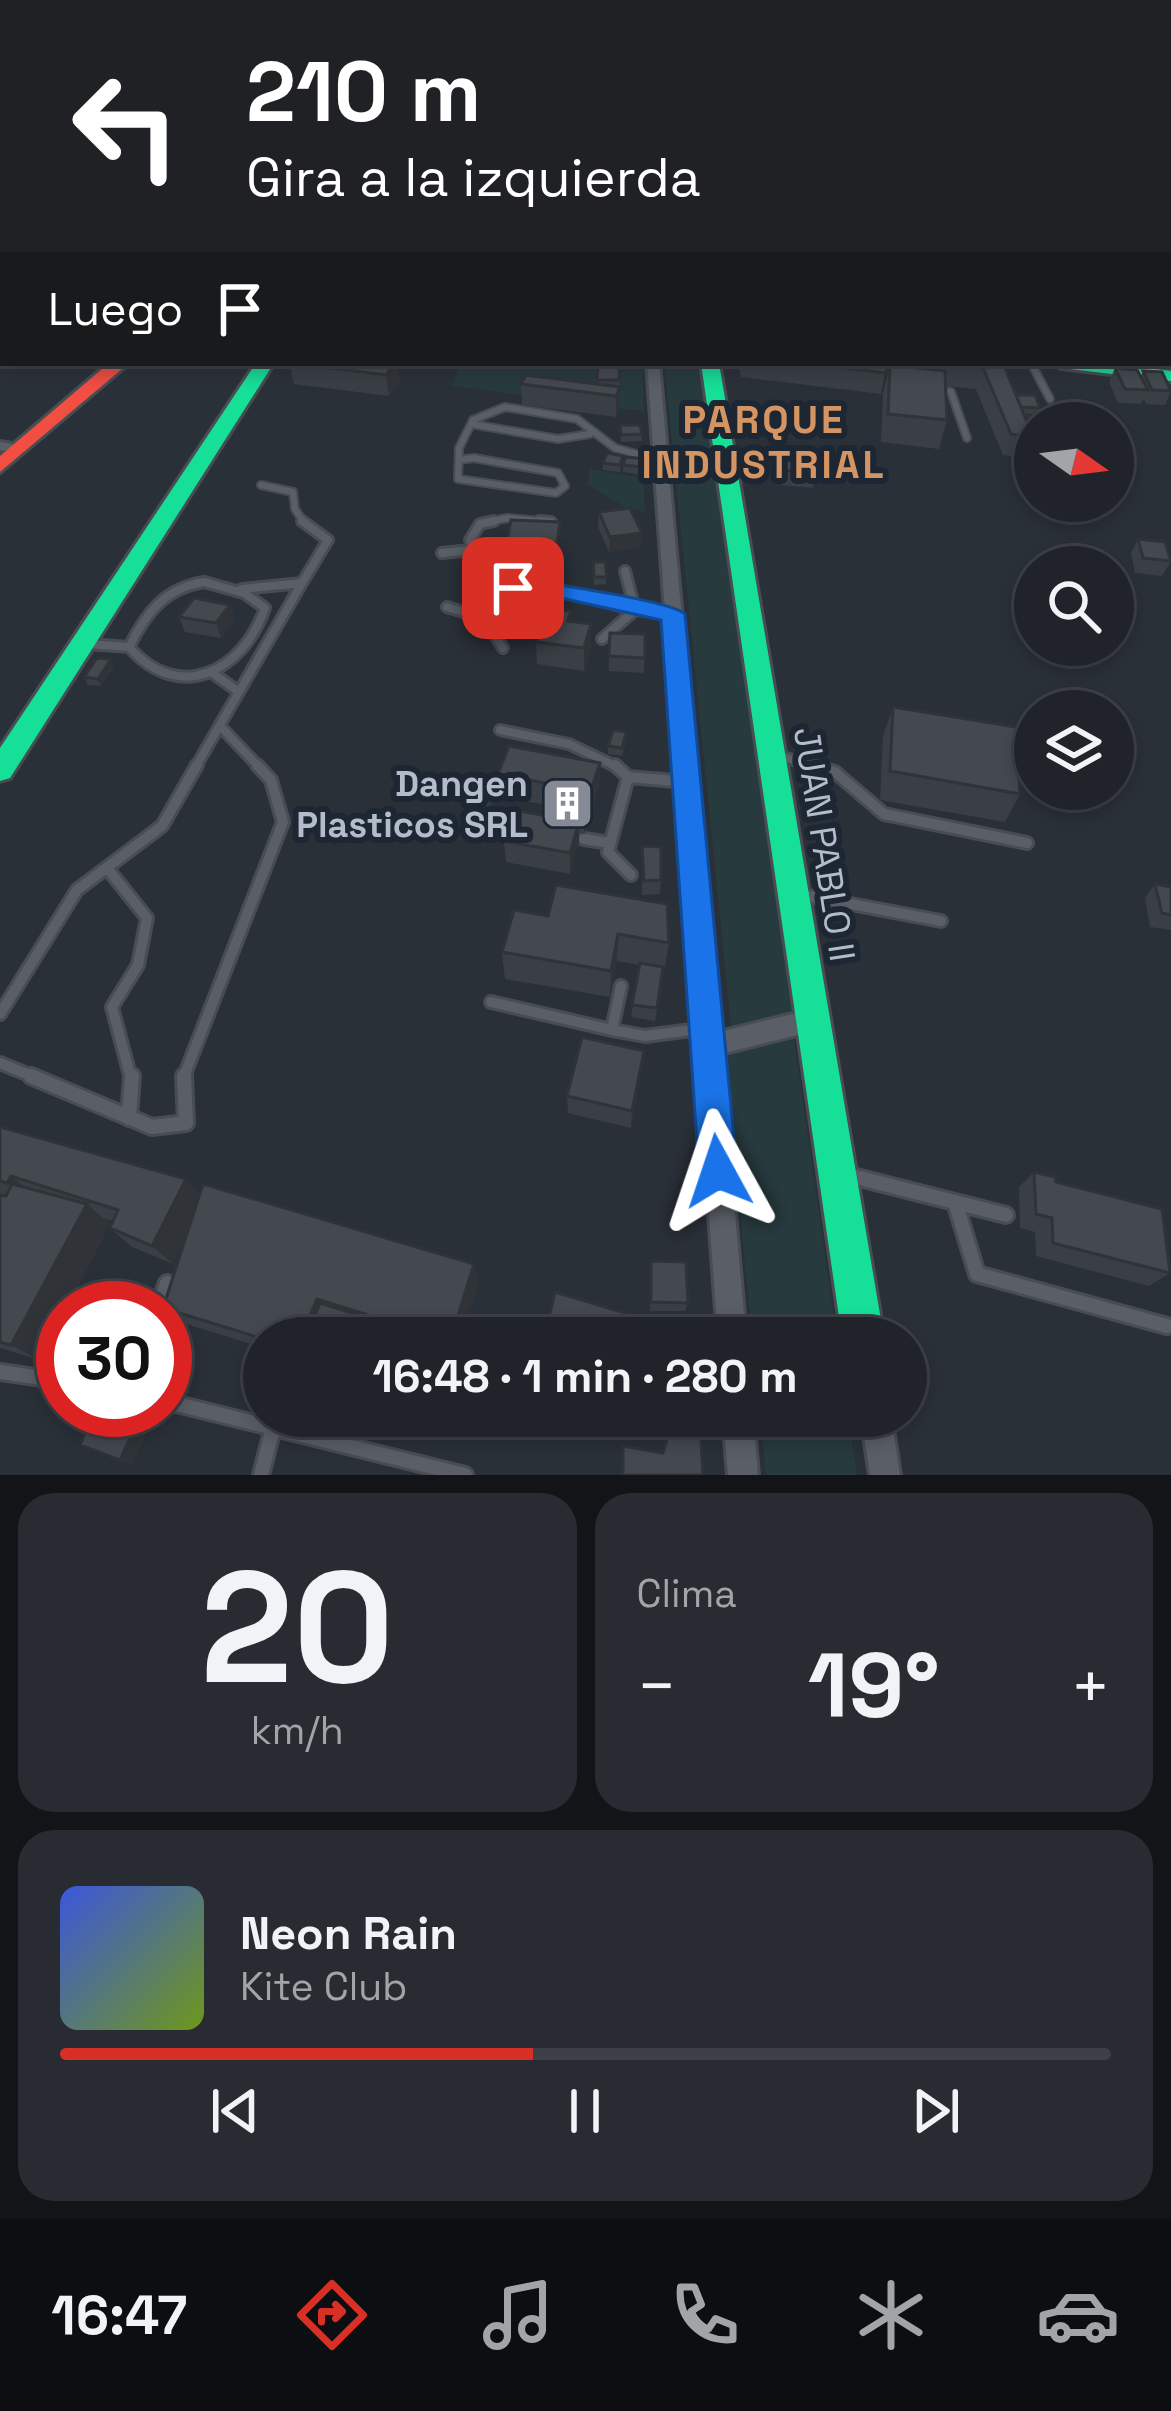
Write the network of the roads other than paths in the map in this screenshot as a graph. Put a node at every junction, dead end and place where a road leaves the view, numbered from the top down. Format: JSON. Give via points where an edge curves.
{"nodes":[{"id":1,"x":116,"y":366,"type":"edge"},
{"id":2,"x":263,"y":366,"type":"edge"},
{"id":3,"x":652,"y":366,"type":"edge"},
{"id":4,"x":710,"y":366,"type":"edge"},
{"id":5,"x":1033,"y":366,"type":"edge"},
{"id":6,"x":1081,"y":366,"type":"edge"},
{"id":7,"x":1169,"y":379,"type":"edge"},
{"id":8,"x":932,"y":390,"type":"edge"},
{"id":9,"x":1050,"y":399,"type":"dead end"},
{"id":10,"x":471,"y":424,"type":"junction"},
{"id":11,"x":590,"y":434,"type":"junction"},
{"id":12,"x":968,"y":438,"type":"dead end"},
{"id":13,"x":6,"y":454,"type":"edge"},
{"id":14,"x":459,"y":460,"type":"junction"},
{"id":15,"x":661,"y":460,"type":"junction"},
{"id":16,"x":261,"y":485,"type":"dead end"},
{"id":17,"x":551,"y":522,"type":"edge"},
{"id":18,"x":500,"y":548,"type":"dead end"},
{"id":19,"x":442,"y":553,"type":"dead end"},
{"id":20,"x":472,"y":554,"type":"junction"},
{"id":21,"x":625,"y":572,"type":"dead end"},
{"id":22,"x":302,"y":583,"type":"junction"},
{"id":23,"x":242,"y":589,"type":"junction"},
{"id":24,"x":546,"y":589,"type":"junction"},
{"id":25,"x":447,"y":607,"type":"dead end"},
{"id":26,"x":635,"y":610,"type":"junction"},
{"id":27,"x":673,"y":614,"type":"junction"},
{"id":28,"x":490,"y":620,"type":"junction"},
{"id":29,"x":602,"y":639,"type":"dead end"},
{"id":30,"x":82,"y":644,"type":"junction"},
{"id":31,"x":129,"y":647,"type":"junction"},
{"id":32,"x":502,"y":648,"type":"dead end"},
{"id":33,"x":211,"y":672,"type":"junction"},
{"id":34,"x":239,"y":692,"type":"junction"},
{"id":35,"x":220,"y":726,"type":"junction"},
{"id":36,"x":500,"y":730,"type":"dead end"},
{"id":37,"x":771,"y":753,"type":"junction"},
{"id":38,"x":0,"y":770,"type":"edge"},
{"id":39,"x":628,"y":777,"type":"junction"},
{"id":40,"x":687,"y":782,"type":"junction"},
{"id":41,"x":584,"y":839,"type":"edge"},
{"id":42,"x":610,"y":843,"type":"junction"},
{"id":43,"x":1027,"y":843,"type":"dead end"},
{"id":44,"x":106,"y":868,"type":"junction"},
{"id":45,"x":632,"y":875,"type":"dead end"},
{"id":46,"x":793,"y":893,"type":"junction"},
{"id":47,"x":941,"y":921,"type":"dead end"},
{"id":48,"x":621,"y":986,"type":"dead end"},
{"id":49,"x":491,"y":1002,"type":"dead end"},
{"id":50,"x":0,"y":1014,"type":"edge"},
{"id":51,"x":813,"y":1020,"type":"junction"},
{"id":52,"x":612,"y":1030,"type":"junction"},
{"id":53,"x":707,"y":1037,"type":"junction"},
{"id":54,"x":0,"y":1063,"type":"edge"},
{"id":55,"x":129,"y":1118,"type":"junction"},
{"id":56,"x":837,"y":1172,"type":"junction"},
{"id":57,"x":955,"y":1202,"type":"junction"},
{"id":58,"x":1006,"y":1216,"type":"dead end"},
{"id":59,"x":730,"y":1317,"type":"edge"},
{"id":60,"x":860,"y":1317,"type":"edge"},
{"id":61,"x":1167,"y":1326,"type":"dead end"},
{"id":62,"x":0,"y":1372,"type":"edge"},
{"id":63,"x":36,"y":1378,"type":"edge"},
{"id":64,"x":192,"y":1408,"type":"edge"},
{"id":65,"x":243,"y":1420,"type":"edge"},
{"id":66,"x":271,"y":1437,"type":"edge"},
{"id":67,"x":310,"y":1437,"type":"edge"},
{"id":68,"x":740,"y":1437,"type":"edge"},
{"id":69,"x":879,"y":1437,"type":"edge"},
{"id":70,"x":261,"y":1475,"type":"edge"},
{"id":71,"x":465,"y":1475,"type":"edge"},
{"id":72,"x":743,"y":1475,"type":"edge"},
{"id":73,"x":885,"y":1475,"type":"edge"}],
"edges":[{"from":1,"to":13,"type":"street"},
{"from":2,"to":30,"type":"street"},
{"from":3,"to":15,"type":"street"},
{"from":4,"to":37,"type":"street","name":"JUAN PABLO II"},
{"from":5,"to":9,"type":"lane"},
{"from":6,"to":7,"type":"street"},
{"from":8,"to":12,"type":"lane","via":[[951,392]]},
{"from":10,"to":11,"type":"lane","via":[[558,439]]},
{"from":10,"to":11,"type":"lane","via":[[505,407],[577,419]]},
{"from":10,"to":14,"type":"lane"},
{"from":11,"to":15,"type":"lane","via":[[616,450]]},
{"from":14,"to":14,"type":"lane","via":[[458,479],[466,482],[556,493],[566,486],[558,472]]},
{"from":15,"to":27,"type":"street"},
{"from":16,"to":22,"type":"lane","via":[[293,492],[301,525],[328,540]]},
{"from":17,"to":20,"type":"lane","via":[[480,524]]},
{"from":18,"to":20,"type":"lane"},
{"from":19,"to":20,"type":"lane"},
{"from":20,"to":24,"type":"lane","via":[[480,586]]},
{"from":21,"to":26,"type":"lane"},
{"from":22,"to":23,"type":"lane"},
{"from":22,"to":34,"type":"lane"},
{"from":23,"to":31,"type":"lane","via":[[194,582],[166,592]]},
{"from":23,"to":33,"type":"lane","via":[[265,608],[261,630],[243,654]]},
{"from":24,"to":26,"type":"lane"},
{"from":24,"to":28,"type":"lane","via":[[502,599]]},
{"from":25,"to":28,"type":"lane"},
{"from":26,"to":27,"type":"lane"},
{"from":26,"to":29,"type":"lane"},
{"from":27,"to":40,"type":"street"},
{"from":28,"to":32,"type":"lane"},
{"from":30,"to":31,"type":"lane"},
{"from":30,"to":38,"type":"street"},
{"from":31,"to":33,"type":"lane","via":[[157,675]]},
{"from":33,"to":34,"type":"lane"},
{"from":34,"to":35,"type":"lane"},
{"from":35,"to":44,"type":"lane","via":[[162,826]]},
{"from":35,"to":55,"type":"lane","via":[[271,780],[283,822],[181,1084],[186,1123],[152,1127]]},
{"from":36,"to":39,"type":"lane","via":[[545,736],[620,766]]},
{"from":37,"to":43,"type":"lane","via":[[835,772],[884,814]]},
{"from":37,"to":46,"type":"street","name":"JUAN PABLO II"},
{"from":39,"to":40,"type":"lane"},
{"from":39,"to":42,"type":"lane"},
{"from":40,"to":53,"type":"street"},
{"from":41,"to":42,"type":"lane"},
{"from":42,"to":45,"type":"lane","via":[[608,852]]},
{"from":44,"to":50,"type":"lane","via":[[77,890]]},
{"from":44,"to":55,"type":"lane","via":[[147,918],[138,965],[112,1007],[132,1071]]},
{"from":46,"to":47,"type":"lane"},
{"from":46,"to":51,"type":"street","name":"JUAN PABLO II"},
{"from":48,"to":52,"type":"lane"},
{"from":49,"to":52,"type":"lane"},
{"from":51,"to":53,"type":"street"},
{"from":51,"to":56,"type":"street","name":"JUAN PABLO II"},
{"from":52,"to":53,"type":"lane"},
{"from":53,"to":59,"type":"street"},
{"from":54,"to":55,"type":"lane"},
{"from":56,"to":57,"type":"lane"},
{"from":56,"to":60,"type":"street","name":"JUAN PABLO II"},
{"from":57,"to":58,"type":"lane"},
{"from":57,"to":61,"type":"lane","via":[[977,1274]]},
{"from":62,"to":63,"type":"lane"},
{"from":64,"to":65,"type":"lane"},
{"from":66,"to":70,"type":"lane"},
{"from":67,"to":71,"type":"lane"},
{"from":68,"to":72,"type":"street"},
{"from":69,"to":73,"type":"street"}]}
